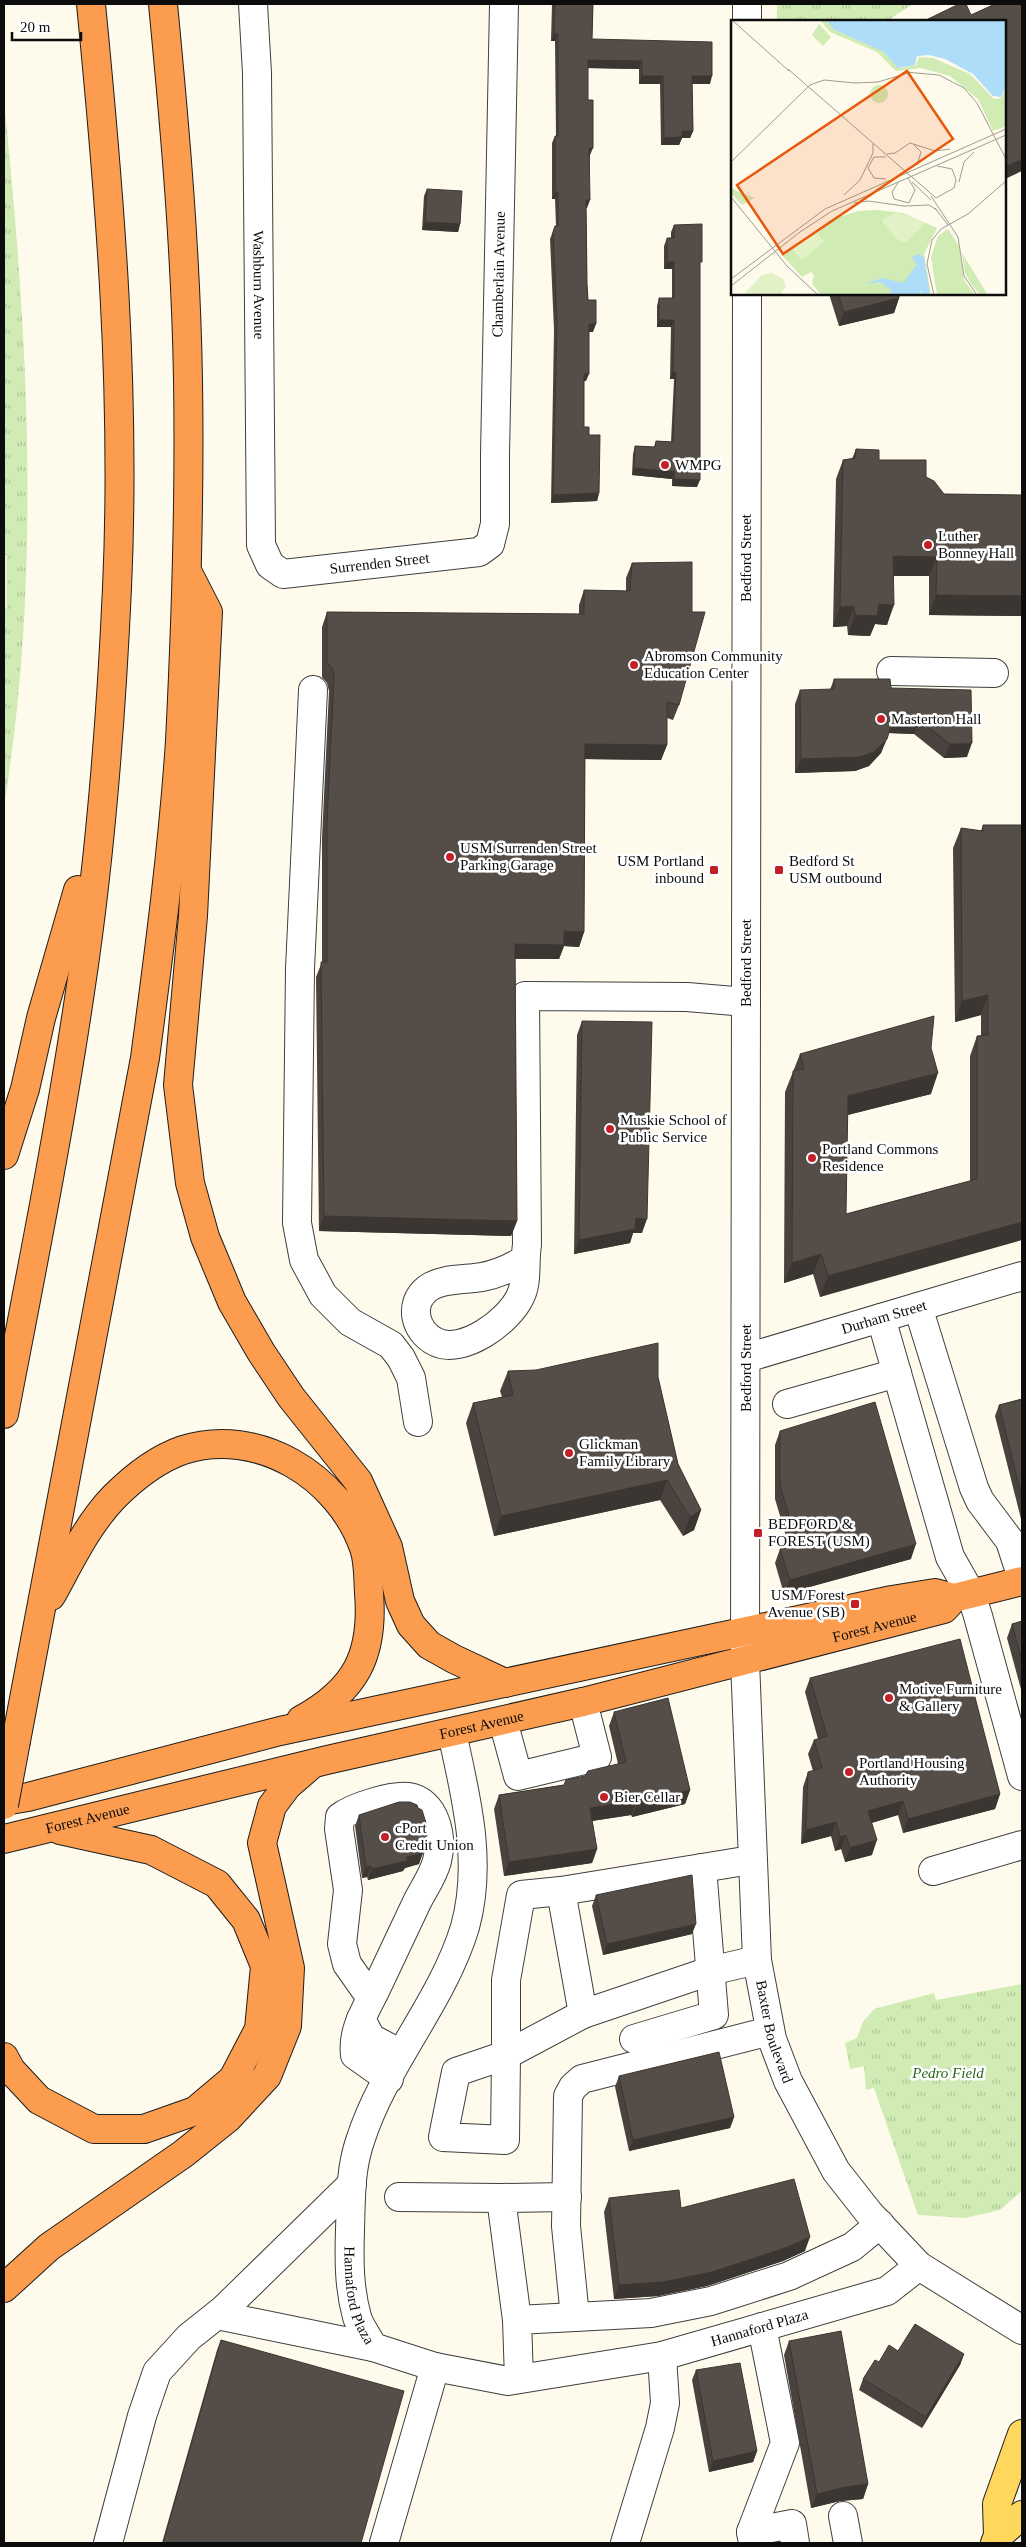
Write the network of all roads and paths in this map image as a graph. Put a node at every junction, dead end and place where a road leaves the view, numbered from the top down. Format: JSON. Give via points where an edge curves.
{"nodes":[{"id":1,"x":91,"y":4,"type":"edge"},
{"id":2,"x":163,"y":4,"type":"edge"},
{"id":3,"x":253,"y":4,"type":"edge"},
{"id":4,"x":504,"y":4,"type":"edge"},
{"id":5,"x":746,"y":4,"type":"edge"},
{"id":6,"x":746,"y":20,"type":"edge"},
{"id":7,"x":746,"y":295,"type":"edge"},
{"id":8,"x":490,"y":544,"type":"joint"},
{"id":9,"x":270,"y":564,"type":"joint"},
{"id":10,"x":186,"y":570,"type":"junction"},
{"id":11,"x":891,"y":671,"type":"dead end"},
{"id":12,"x":994,"y":673,"type":"dead end"},
{"id":13,"x":314,"y":690,"type":"dead end"},
{"id":14,"x":102,"y":799,"type":"junction"},
{"id":15,"x":746,"y":1002,"type":"junction"},
{"id":16,"x":4,"y":1155,"type":"edge"},
{"id":17,"x":524,"y":1260,"type":"junction"},
{"id":18,"x":1022,"y":1276,"type":"edge"},
{"id":19,"x":918,"y":1307,"type":"junction"},
{"id":20,"x":881,"y":1318,"type":"junction"},
{"id":21,"x":422,"y":1330,"type":"junction"},
{"id":22,"x":395,"y":1350,"type":"junction"},
{"id":23,"x":746,"y":1358,"type":"junction"},
{"id":24,"x":897,"y":1373,"type":"junction"},
{"id":25,"x":786,"y":1404,"type":"dead end"},
{"id":26,"x":4,"y":1414,"type":"edge"},
{"id":27,"x":418,"y":1422,"type":"dead end"},
{"id":28,"x":1022,"y":1580,"type":"edge"},
{"id":29,"x":962,"y":1596,"type":"junction"},
{"id":30,"x":38,"y":1619,"type":"junction"},
{"id":31,"x":746,"y":1632,"type":"junction"},
{"id":32,"x":745,"y":1661,"type":"junction"},
{"id":33,"x":505,"y":1683,"type":"junction"},
{"id":34,"x":583,"y":1702,"type":"junction"},
{"id":35,"x":503,"y":1721,"type":"junction"},
{"id":36,"x":280,"y":1731,"type":"junction"},
{"id":37,"x":452,"y":1733,"type":"junction"},
{"id":38,"x":311,"y":1765,"type":"junction"},
{"id":39,"x":1022,"y":1776,"type":"edge"},
{"id":40,"x":4,"y":1801,"type":"edge"},
{"id":41,"x":4,"y":1806,"type":"edge"},
{"id":42,"x":54,"y":1829,"type":"junction"},
{"id":43,"x":4,"y":1839,"type":"edge"},
{"id":44,"x":1022,"y":1845,"type":"edge"},
{"id":45,"x":751,"y":1860,"type":"junction"},
{"id":46,"x":702,"y":1868,"type":"junction"},
{"id":47,"x":933,"y":1871,"type":"dead end"},
{"id":48,"x":561,"y":1891,"type":"junction"},
{"id":49,"x":757,"y":1960,"type":"junction"},
{"id":50,"x":710,"y":1971,"type":"junction"},
{"id":51,"x":366,"y":2008,"type":"junction"},
{"id":52,"x":583,"y":2014,"type":"junction"},
{"id":53,"x":770,"y":2031,"type":"junction"},
{"id":54,"x":634,"y":2039,"type":"dead end"},
{"id":55,"x":402,"y":2054,"type":"junction"},
{"id":56,"x":4,"y":2058,"type":"edge"},
{"id":57,"x":389,"y":2078,"type":"junction"},
{"id":58,"x":352,"y":2184,"type":"junction"},
{"id":59,"x":399,"y":2197,"type":"dead end"},
{"id":60,"x":567,"y":2197,"type":"junction"},
{"id":61,"x":501,"y":2198,"type":"junction"},
{"id":62,"x":880,"y":2224,"type":"junction"},
{"id":63,"x":919,"y":2266,"type":"junction"},
{"id":64,"x":4,"y":2288,"type":"edge"},
{"id":65,"x":217,"y":2315,"type":"junction"},
{"id":66,"x":575,"y":2317,"type":"junction"},
{"id":67,"x":517,"y":2320,"type":"junction"},
{"id":68,"x":762,"y":2326,"type":"junction"},
{"id":69,"x":1022,"y":2330,"type":"edge"},
{"id":70,"x":373,"y":2347,"type":"junction"},
{"id":71,"x":662,"y":2356,"type":"junction"},
{"id":72,"x":435,"y":2367,"type":"junction"},
{"id":73,"x":519,"y":2379,"type":"junction"},
{"id":74,"x":1022,"y":2434,"type":"edge"},
{"id":75,"x":1022,"y":2515,"type":"edge"},
{"id":76,"x":843,"y":2516,"type":"dead end"},
{"id":77,"x":752,"y":2538,"type":"edge"},
{"id":78,"x":997,"y":2539,"type":"edge"},
{"id":79,"x":108,"y":2543,"type":"edge"},
{"id":80,"x":384,"y":2543,"type":"edge"},
{"id":81,"x":625,"y":2543,"type":"edge"},
{"id":82,"x":795,"y":2543,"type":"edge"},
{"id":83,"x":848,"y":2543,"type":"edge"}],
"edges":[{"from":1,"to":14,"type":"highway","via":[[108,187],[119,446],[117,586]]},
{"from":2,"to":10,"type":"highway","via":[[177,157],[188,379]]},
{"from":3,"to":9,"type":"street","name":"Washburn Avenue","via":[[257,73],[261,546]]},
{"from":4,"to":8,"type":"street","name":"Chamberlain Avenue","via":[[495,524]]},
{"from":5,"to":6,"type":"street"},
{"from":7,"to":15,"type":"street","name":"Bedford Street"},
{"from":8,"to":9,"type":"street","name":"Surrenden Street","via":[[479,552],[283,574]]},
{"from":10,"to":30,"type":"highway","via":[[179,743],[146,1058]]},
{"from":10,"to":33,"type":"highway","via":[[208,612],[193,916],[178,1085],[190,1183],[204,1238],[232,1302],[261,1352],[358,1481],[388,1547],[400,1601],[411,1624],[429,1645]]},
{"from":11,"to":12,"type":"street"},
{"from":13,"to":22,"type":"street","via":[[300,968],[297,1223],[304,1260],[323,1295],[350,1322]]},
{"from":14,"to":16,"type":"highway","via":[[59,964],[41,1018],[25,1089]]},
{"from":14,"to":26,"type":"highway","via":[[81,990]]},
{"from":15,"to":17,"type":"street","via":[[687,997],[525,996],[527,1245]]},
{"from":15,"to":23,"type":"street","name":"Bedford Street"},
{"from":17,"to":21,"type":"street","via":[[506,1271],[439,1283],[427,1289],[418,1300],[415,1314]]},
{"from":17,"to":21,"type":"street","via":[[525,1282],[521,1297],[508,1316],[490,1331],[452,1344],[437,1343]]},
{"from":18,"to":19,"type":"street","name":"Durham Street"},
{"from":19,"to":20,"type":"street","name":"Durham Street"},
{"from":19,"to":28,"type":"street","via":[[974,1488],[1010,1542]]},
{"from":20,"to":23,"type":"street","name":"Durham Street"},
{"from":20,"to":24,"type":"street"},
{"from":21,"to":22,"type":"street"},
{"from":22,"to":27,"type":"street","via":[[411,1378]]},
{"from":23,"to":31,"type":"street","name":"Bedford Street"},
{"from":24,"to":25,"type":"street"},
{"from":24,"to":29,"type":"street"},
{"from":28,"to":29,"type":"highway","name":"Forest Avenue"},
{"from":29,"to":31,"type":"highway","name":"Forest Avenue","via":[[935,1593],[892,1600]]},
{"from":29,"to":32,"type":"highway","name":"Forest Avenue","via":[[944,1609]]},
{"from":29,"to":39,"type":"street"},
{"from":30,"to":36,"type":"highway","via":[[96,1520],[113,1498],[157,1463],[182,1451],[209,1444],[238,1444],[269,1452],[296,1464],[331,1493],[352,1523],[364,1549],[370,1610],[368,1642],[354,1677],[329,1704]]},
{"from":30,"to":41,"type":"highway","bridge":true},
{"from":31,"to":32,"type":"street","name":"Baxter Boulevard"},
{"from":31,"to":33,"type":"highway","name":"Forest Avenue"},
{"from":32,"to":34,"type":"highway","name":"Forest Avenue"},
{"from":32,"to":45,"type":"street","name":"Baxter Boulevard"},
{"from":33,"to":36,"type":"highway","name":"Forest Avenue"},
{"from":34,"to":35,"type":"highway","name":"Forest Avenue"},
{"from":34,"to":35,"type":"street","via":[[596,1757],[518,1776]]},
{"from":35,"to":37,"type":"highway","name":"Forest Avenue"},
{"from":36,"to":40,"type":"highway","name":"Forest Avenue"},
{"from":37,"to":38,"type":"highway","name":"Forest Avenue"},
{"from":37,"to":55,"type":"street","name":"Hannaford Plaza","via":[[470,1817],[472,1891],[454,1958]]},
{"from":38,"to":42,"type":"highway","name":"Forest Avenue"},
{"from":38,"to":64,"type":"highway","via":[[287,1786],[272,1806],[262,1843],[290,1968],[287,2026],[267,2076],[228,2118],[184,2154],[49,2247]]},
{"from":42,"to":43,"type":"highway","name":"Forest Avenue"},
{"from":42,"to":56,"type":"highway","via":[[150,1850],[217,1884],[246,1920],[265,1966],[259,2029],[234,2079],[195,2111],[144,2129],[94,2129],[39,2100]]},
{"from":44,"to":47,"type":"street"},
{"from":45,"to":46,"type":"street"},
{"from":45,"to":49,"type":"street","name":"Baxter Boulevard"},
{"from":46,"to":48,"type":"street"},
{"from":46,"to":50,"type":"street"},
{"from":48,"to":52,"type":"street"},
{"from":48,"to":52,"type":"street","via":[[521,1896],[506,1980],[506,2055]]},
{"from":49,"to":50,"type":"street"},
{"from":49,"to":53,"type":"street","name":"Baxter Boulevard"},
{"from":50,"to":52,"type":"street"},
{"from":50,"to":54,"type":"street","via":[[714,2015]]},
{"from":51,"to":51,"type":"street","via":[[437,1860],[439,1841],[434,1816],[427,1804],[415,1798],[403,1796],[350,1810],[340,1817],[348,1890],[342,1944]]},
{"from":51,"to":55,"type":"street","via":[[371,2038]]},
{"from":51,"to":57,"type":"street","via":[[354,2043],[355,2054]]},
{"from":53,"to":60,"type":"street","via":[[582,2079],[568,2096]]},
{"from":53,"to":62,"type":"street","name":"Baxter Boulevard","via":[[788,2080],[836,2171]]},
{"from":55,"to":57,"type":"street","name":"Hannaford Plaza"},
{"from":57,"to":58,"type":"street","name":"Hannaford Plaza","via":[[360,2140]]},
{"from":58,"to":65,"type":"street"},
{"from":58,"to":70,"type":"street","name":"Hannaford Plaza","via":[[349,2272],[357,2318]]},
{"from":59,"to":61,"type":"street"},
{"from":60,"to":61,"type":"street"},
{"from":60,"to":66,"type":"street","via":[[566,2226]]},
{"from":61,"to":67,"type":"street"},
{"from":62,"to":63,"type":"street","name":"Baxter Boulevard"},
{"from":62,"to":66,"type":"street","via":[[852,2247],[789,2276],[711,2301],[651,2314]]},
{"from":63,"to":68,"type":"street","name":"Hannaford Plaza","via":[[887,2291]]},
{"from":63,"to":69,"type":"street","name":"Baxter Boulevard"},
{"from":65,"to":70,"type":"street"},
{"from":65,"to":79,"type":"street","via":[[189,2337],[157,2372]]},
{"from":66,"to":67,"type":"street"},
{"from":67,"to":73,"type":"street"},
{"from":68,"to":71,"type":"street","name":"Hannaford Plaza"},
{"from":68,"to":77,"type":"street","via":[[785,2443]]},
{"from":70,"to":72,"type":"street","name":"Hannaford Plaza"},
{"from":71,"to":73,"type":"street","name":"Hannaford Plaza"},
{"from":71,"to":81,"type":"street","via":[[665,2403]]},
{"from":72,"to":73,"type":"street","name":"Hannaford Plaza","via":[[508,2380]]},
{"from":72,"to":80,"type":"street"},
{"from":74,"to":78,"type":"main road","via":[[997,2504]]},
{"from":75,"to":78,"type":"main road"},
{"from":76,"to":83,"type":"street"},
{"from":77,"to":82,"type":"street","via":[[792,2524]]}]}
